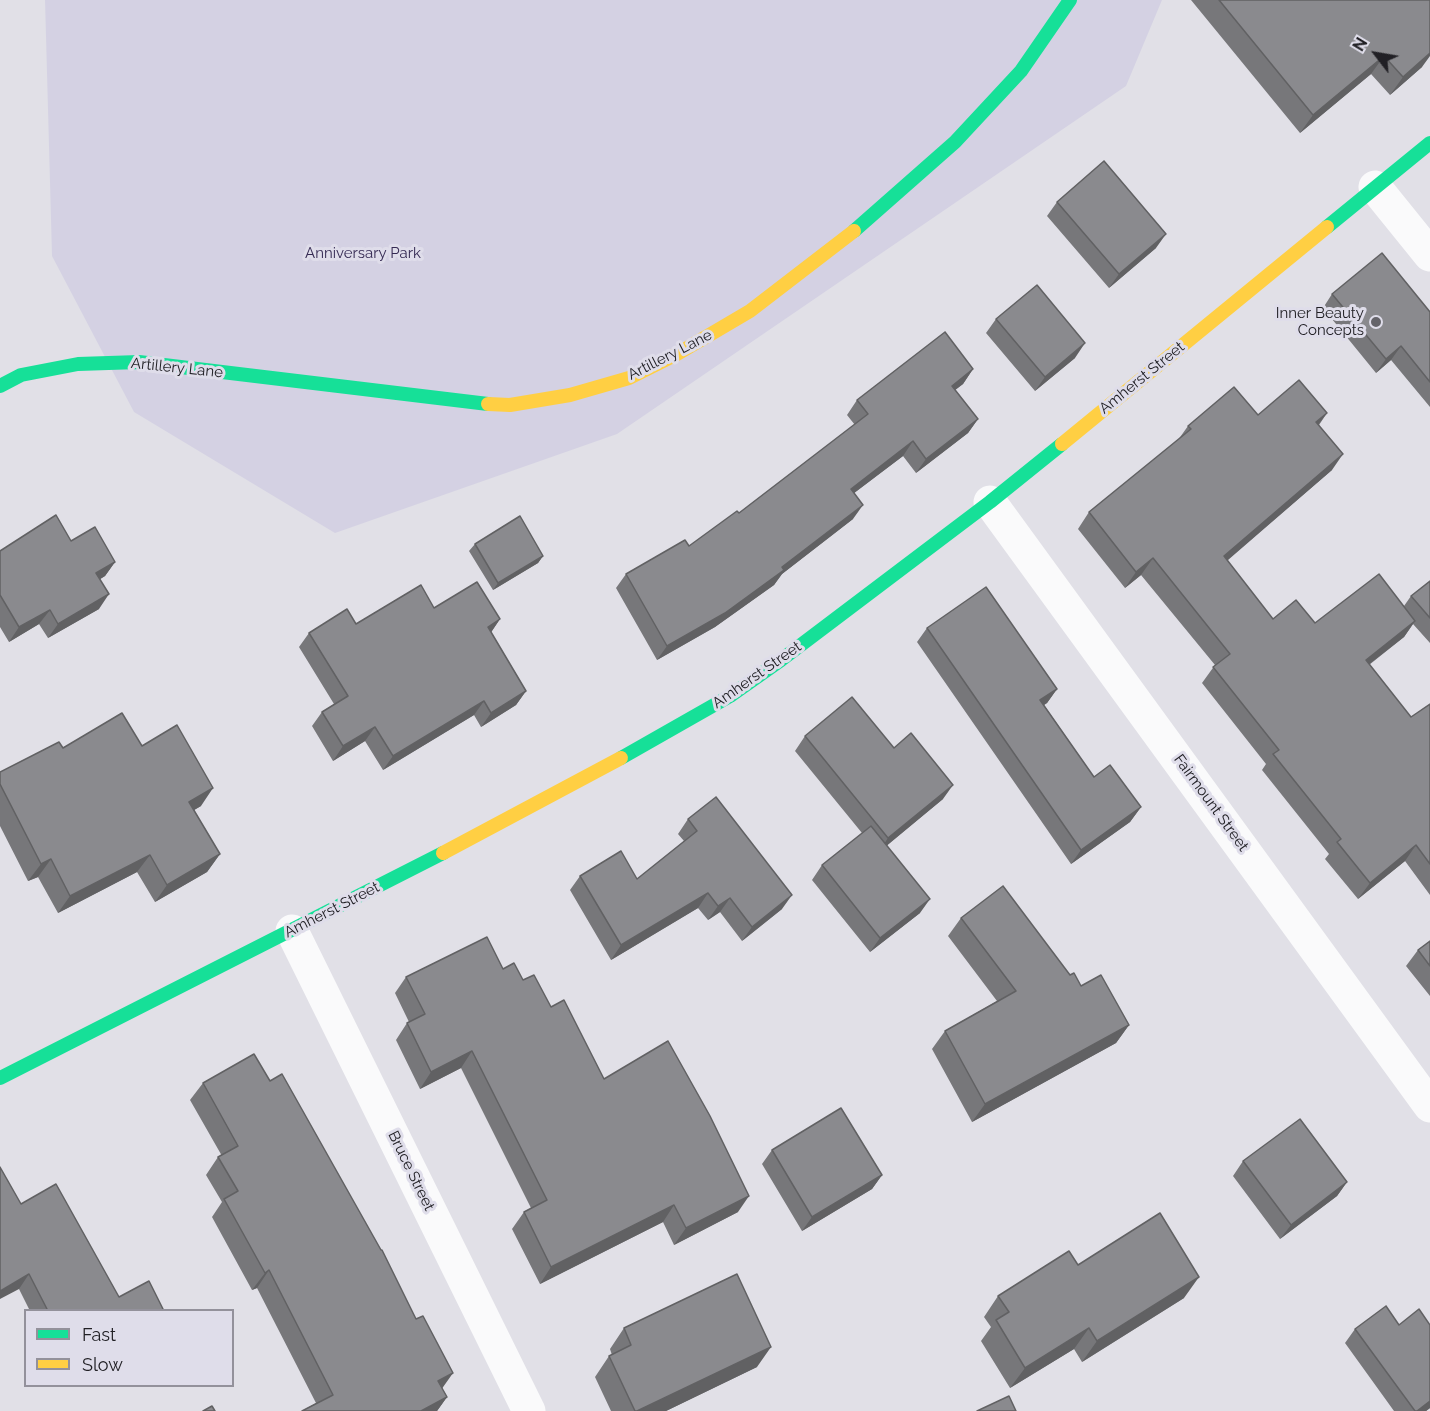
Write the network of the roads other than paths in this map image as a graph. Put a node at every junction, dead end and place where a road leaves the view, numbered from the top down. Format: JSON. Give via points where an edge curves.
{"nodes":[{"id":1,"x":1070,"y":0,"type":"edge"},
{"id":2,"x":1430,"y":143,"type":"edge"},
{"id":3,"x":1375,"y":187,"type":"junction"},
{"id":4,"x":1430,"y":255,"type":"edge"},
{"id":5,"x":0,"y":386,"type":"edge"},
{"id":6,"x":990,"y":502,"type":"junction"},
{"id":7,"x":292,"y":932,"type":"junction"},
{"id":8,"x":0,"y":1078,"type":"edge"},
{"id":9,"x":1430,"y":1106,"type":"edge"},
{"id":10,"x":528,"y":1411,"type":"edge"}],
"edges":[{"from":1,"to":5,"type":"main road","name":"Artillery Lane","via":[[1021,71],[956,142],[846,238],[750,311],[629,378],[570,395],[510,405],[139,362],[78,364],[21,375]]},
{"from":2,"to":3,"type":"main road","name":"Amherst Street"},
{"from":3,"to":4,"type":"street"},
{"from":3,"to":6,"type":"main road","name":"Amherst Street"},
{"from":6,"to":7,"type":"main road","name":"Amherst Street","via":[[730,696],[594,774]]},
{"from":6,"to":9,"type":"street","name":"Fairmount Street"},
{"from":7,"to":8,"type":"main road","name":"Amherst Street"},
{"from":7,"to":10,"type":"street","name":"Bruce Street"}]}
